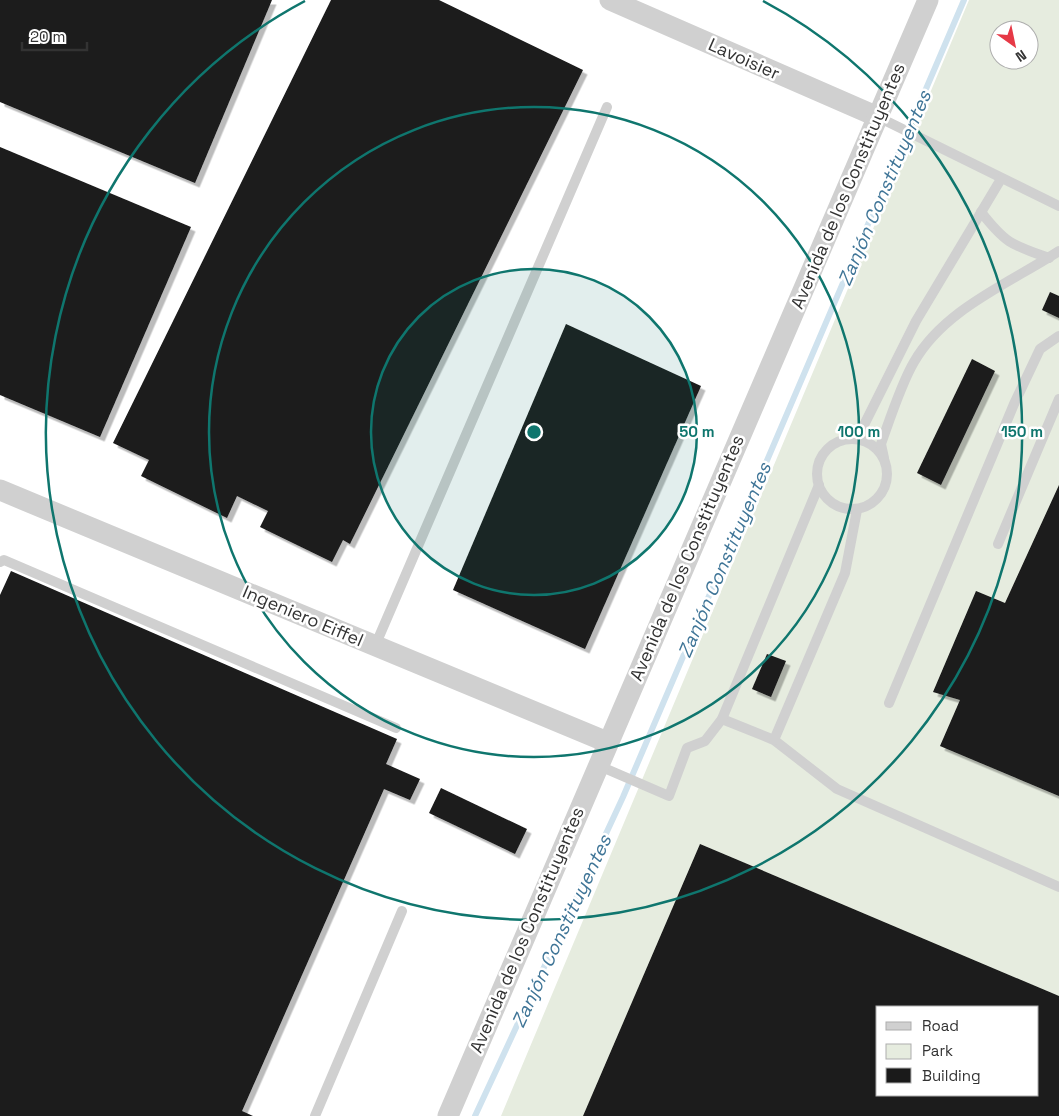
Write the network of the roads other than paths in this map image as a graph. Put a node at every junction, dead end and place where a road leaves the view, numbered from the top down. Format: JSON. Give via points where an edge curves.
{"nodes":[{"id":1,"x":610,"y":0,"type":"edge"},
{"id":2,"x":928,"y":0,"type":"edge"},
{"id":3,"x":607,"y":107,"type":"dead end"},
{"id":4,"x":878,"y":117,"type":"junction"},
{"id":5,"x":1001,"y":179,"type":"junction"},
{"id":6,"x":1059,"y":206,"type":"edge"},
{"id":7,"x":981,"y":212,"type":"junction"},
{"id":8,"x":1059,"y":252,"type":"edge"},
{"id":9,"x":1049,"y":258,"type":"junction"},
{"id":10,"x":1059,"y":336,"type":"edge"},
{"id":11,"x":1059,"y":399,"type":"edge"},
{"id":12,"x":857,"y":439,"type":"junction"},
{"id":13,"x":884,"y":458,"type":"junction"},
{"id":14,"x":818,"y":485,"type":"junction"},
{"id":15,"x":0,"y":490,"type":"edge"},
{"id":16,"x":857,"y":510,"type":"junction"},
{"id":17,"x":998,"y":544,"type":"dead end"},
{"id":18,"x":0,"y":562,"type":"edge"},
{"id":19,"x":375,"y":646,"type":"junction"},
{"id":20,"x":889,"y":703,"type":"dead end"},
{"id":21,"x":722,"y":719,"type":"junction"},
{"id":22,"x":396,"y":728,"type":"dead end"},
{"id":23,"x":774,"y":740,"type":"junction"},
{"id":24,"x":607,"y":742,"type":"junction"},
{"id":25,"x":605,"y":769,"type":"junction"},
{"id":26,"x":1059,"y":887,"type":"edge"},
{"id":27,"x":402,"y":910,"type":"dead end"},
{"id":28,"x":315,"y":1116,"type":"edge"},
{"id":29,"x":448,"y":1116,"type":"edge"}],
"edges":[{"from":1,"to":4,"type":"street","name":"Lavoisier"},
{"from":2,"to":4,"type":"street","name":"Avenida de los Constituyentes"},
{"from":3,"to":19,"type":"lane"},
{"from":4,"to":5,"type":"lane"},
{"from":4,"to":24,"type":"street","name":"Avenida de los Constituyentes"},
{"from":5,"to":6,"type":"lane"},
{"from":5,"to":7,"type":"lane"},
{"from":7,"to":9,"type":"lane","via":[[998,234],[1015,246]]},
{"from":7,"to":12,"type":"lane","via":[[916,321]]},
{"from":8,"to":9,"type":"lane"},
{"from":9,"to":13,"type":"lane","via":[[964,309],[934,335],[914,362],[881,444]]},
{"from":10,"to":20,"type":"lane","via":[[1040,349],[1014,404]]},
{"from":11,"to":17,"type":"lane"},
{"from":12,"to":13,"type":"lane","via":[[872,444]]},
{"from":12,"to":14,"type":"lane","via":[[836,443],[826,450],[817,473]]},
{"from":13,"to":16,"type":"lane","via":[[888,476],[885,488],[869,506]]},
{"from":14,"to":16,"type":"lane","via":[[833,504]]},
{"from":14,"to":21,"type":"lane"},
{"from":15,"to":19,"type":"street","name":"Ingeniero Eiffel"},
{"from":16,"to":23,"type":"lane","via":[[845,573]]},
{"from":18,"to":22,"type":"lane","via":[[4,560]]},
{"from":19,"to":24,"type":"street","name":"Ingeniero Eiffel"},
{"from":21,"to":23,"type":"lane"},
{"from":21,"to":25,"type":"lane","via":[[705,741],[687,748],[669,796]]},
{"from":23,"to":26,"type":"lane","via":[[837,789]]},
{"from":24,"to":25,"type":"street","name":"Avenida de los Constituyentes"},
{"from":25,"to":29,"type":"street","name":"Avenida de los Constituyentes"},
{"from":27,"to":28,"type":"lane"}]}
